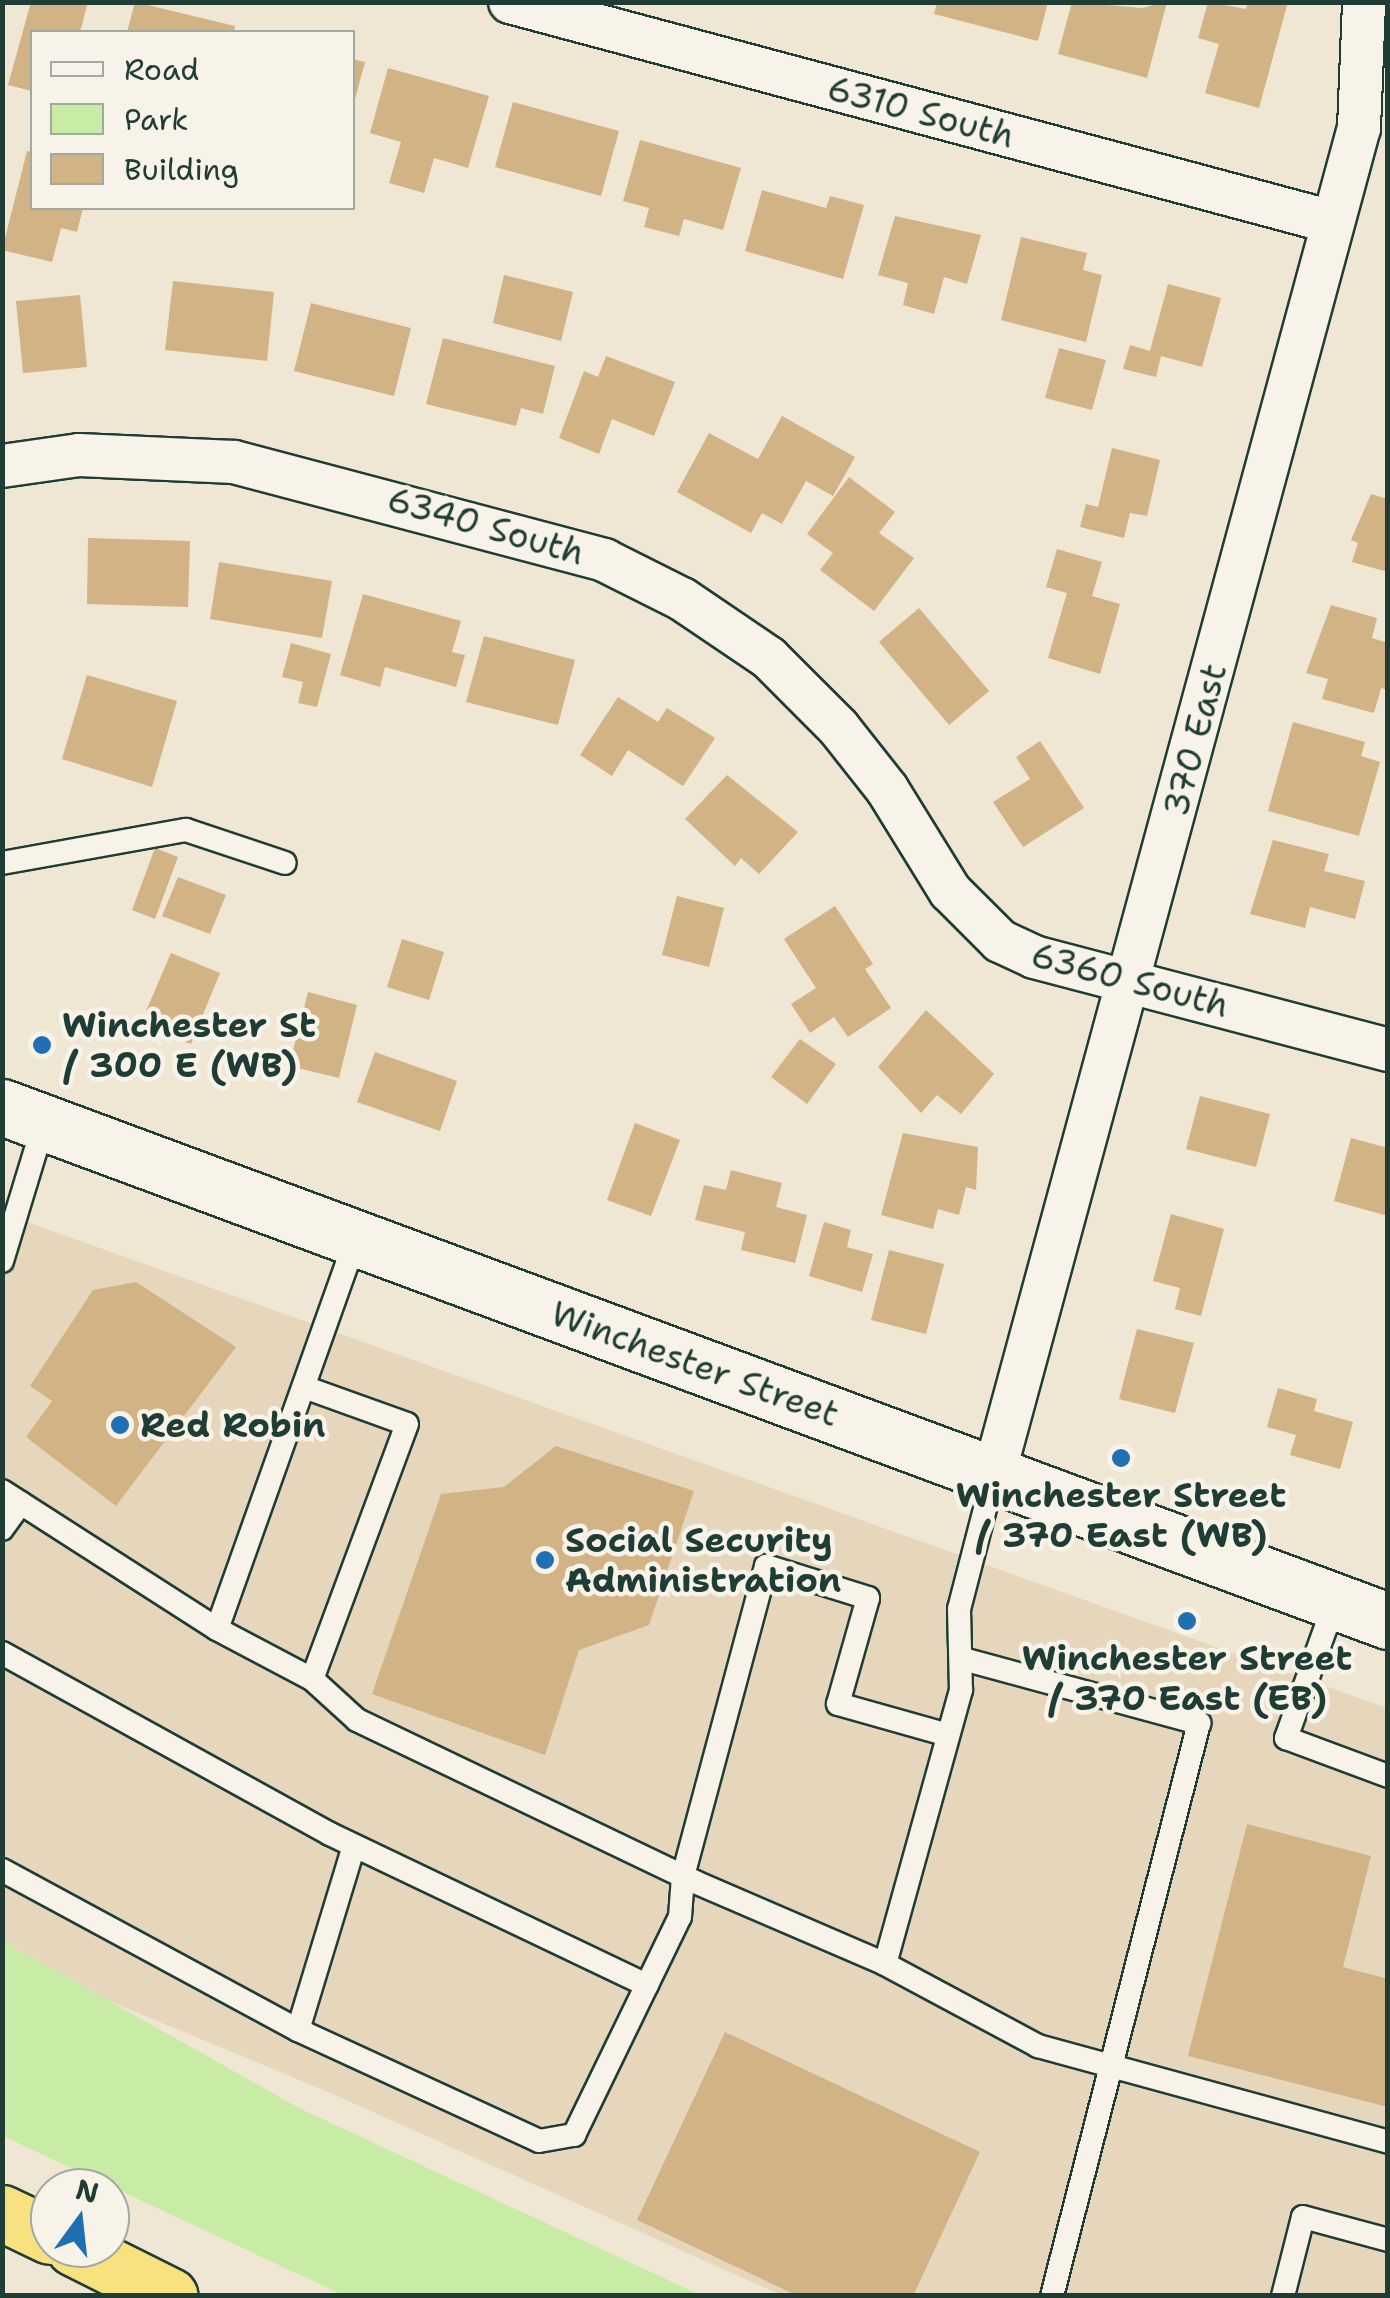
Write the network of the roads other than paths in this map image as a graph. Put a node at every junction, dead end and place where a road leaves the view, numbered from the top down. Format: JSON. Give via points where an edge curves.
{"nodes":[{"id":1,"x":510,"y":2,"type":"edge"},
{"id":2,"x":1364,"y":2,"type":"edge"},
{"id":3,"x":1332,"y":222,"type":"junction"},
{"id":4,"x":2,"y":466,"type":"edge"},
{"id":5,"x":888,"y":789,"type":"joint"},
{"id":6,"x":2,"y":862,"type":"edge"},
{"id":7,"x":285,"y":863,"type":"dead end"},
{"id":8,"x":1131,"y":981,"type":"junction"},
{"id":9,"x":1388,"y":1050,"type":"edge"},
{"id":10,"x":24,"y":1116,"type":"edge"},
{"id":11,"x":356,"y":1239,"type":"junction"},
{"id":12,"x":2,"y":1261,"type":"edge"},
{"id":13,"x":304,"y":1387,"type":"junction"},
{"id":14,"x":994,"y":1474,"type":"junction"},
{"id":15,"x":12,"y":1497,"type":"edge"},
{"id":16,"x":2,"y":1529,"type":"edge"},
{"id":17,"x":1335,"y":1602,"type":"junction"},
{"id":18,"x":1388,"y":1621,"type":"edge"},
{"id":19,"x":217,"y":1628,"type":"junction"},
{"id":20,"x":2,"y":1654,"type":"edge"},
{"id":21,"x":963,"y":1659,"type":"junction"},
{"id":22,"x":312,"y":1679,"type":"junction"},
{"id":23,"x":948,"y":1734,"type":"junction"},
{"id":24,"x":1388,"y":1776,"type":"edge"},
{"id":25,"x":354,"y":1846,"type":"junction"},
{"id":26,"x":2,"y":1870,"type":"edge"},
{"id":27,"x":683,"y":1876,"type":"junction"},
{"id":28,"x":885,"y":1964,"type":"junction"},
{"id":29,"x":647,"y":1985,"type":"junction"},
{"id":30,"x":298,"y":2030,"type":"junction"},
{"id":31,"x":1112,"y":2067,"type":"junction"},
{"id":32,"x":1388,"y":2142,"type":"edge"},
{"id":33,"x":2,"y":2212,"type":"edge"},
{"id":34,"x":30,"y":2226,"type":"edge"},
{"id":35,"x":1388,"y":2240,"type":"edge"},
{"id":36,"x":114,"y":2268,"type":"edge"},
{"id":37,"x":170,"y":2296,"type":"edge"},
{"id":38,"x":1052,"y":2296,"type":"edge"},
{"id":39,"x":1283,"y":2296,"type":"edge"}],
"edges":[{"from":1,"to":3,"type":"street","name":"6310 South"},
{"from":2,"to":3,"type":"street","name":"370 East","via":[[1360,128]]},
{"from":3,"to":8,"type":"street","name":"370 East"},
{"from":4,"to":5,"type":"street","name":"6340 South","via":[[79,455],[234,462],[604,560],[682,599],[769,658]]},
{"from":5,"to":8,"type":"street","name":"6360 South","via":[[950,891],[1000,941],[1034,957]]},
{"from":6,"to":7,"type":"lane","via":[[186,830]]},
{"from":8,"to":9,"type":"street","name":"6360 South"},
{"from":8,"to":14,"type":"street","name":"370 East"},
{"from":10,"to":11,"type":"main road","name":"Winchester Street"},
{"from":10,"to":12,"type":"lane"},
{"from":11,"to":13,"type":"lane"},
{"from":11,"to":14,"type":"main road","name":"Winchester Street"},
{"from":13,"to":19,"type":"lane"},
{"from":13,"to":22,"type":"lane","via":[[407,1424]]},
{"from":14,"to":17,"type":"main road","name":"Winchester Street"},
{"from":14,"to":21,"type":"lane","via":[[960,1609]]},
{"from":15,"to":16,"type":"lane"},
{"from":15,"to":19,"type":"lane"},
{"from":17,"to":18,"type":"main road","name":"Winchester Street"},
{"from":17,"to":24,"type":"lane","via":[[1286,1738]]},
{"from":19,"to":22,"type":"lane"},
{"from":20,"to":25,"type":"lane"},
{"from":21,"to":23,"type":"lane"},
{"from":21,"to":31,"type":"lane","via":[[1199,1723]]},
{"from":22,"to":27,"type":"lane","via":[[357,1720]]},
{"from":23,"to":27,"type":"lane","via":[[838,1704],[868,1598],[766,1566]]},
{"from":23,"to":28,"type":"lane"},
{"from":25,"to":29,"type":"lane"},
{"from":25,"to":30,"type":"lane"},
{"from":26,"to":30,"type":"lane"},
{"from":27,"to":28,"type":"lane"},
{"from":27,"to":29,"type":"lane","via":[[680,1918]]},
{"from":28,"to":31,"type":"lane","via":[[1038,2046]]},
{"from":29,"to":30,"type":"lane","via":[[574,2136],[539,2141]]},
{"from":31,"to":32,"type":"lane"},
{"from":31,"to":38,"type":"lane"},
{"from":33,"to":34,"type":"highway"},
{"from":35,"to":39,"type":"lane","via":[[1304,2217]]},
{"from":36,"to":37,"type":"highway"}]}
